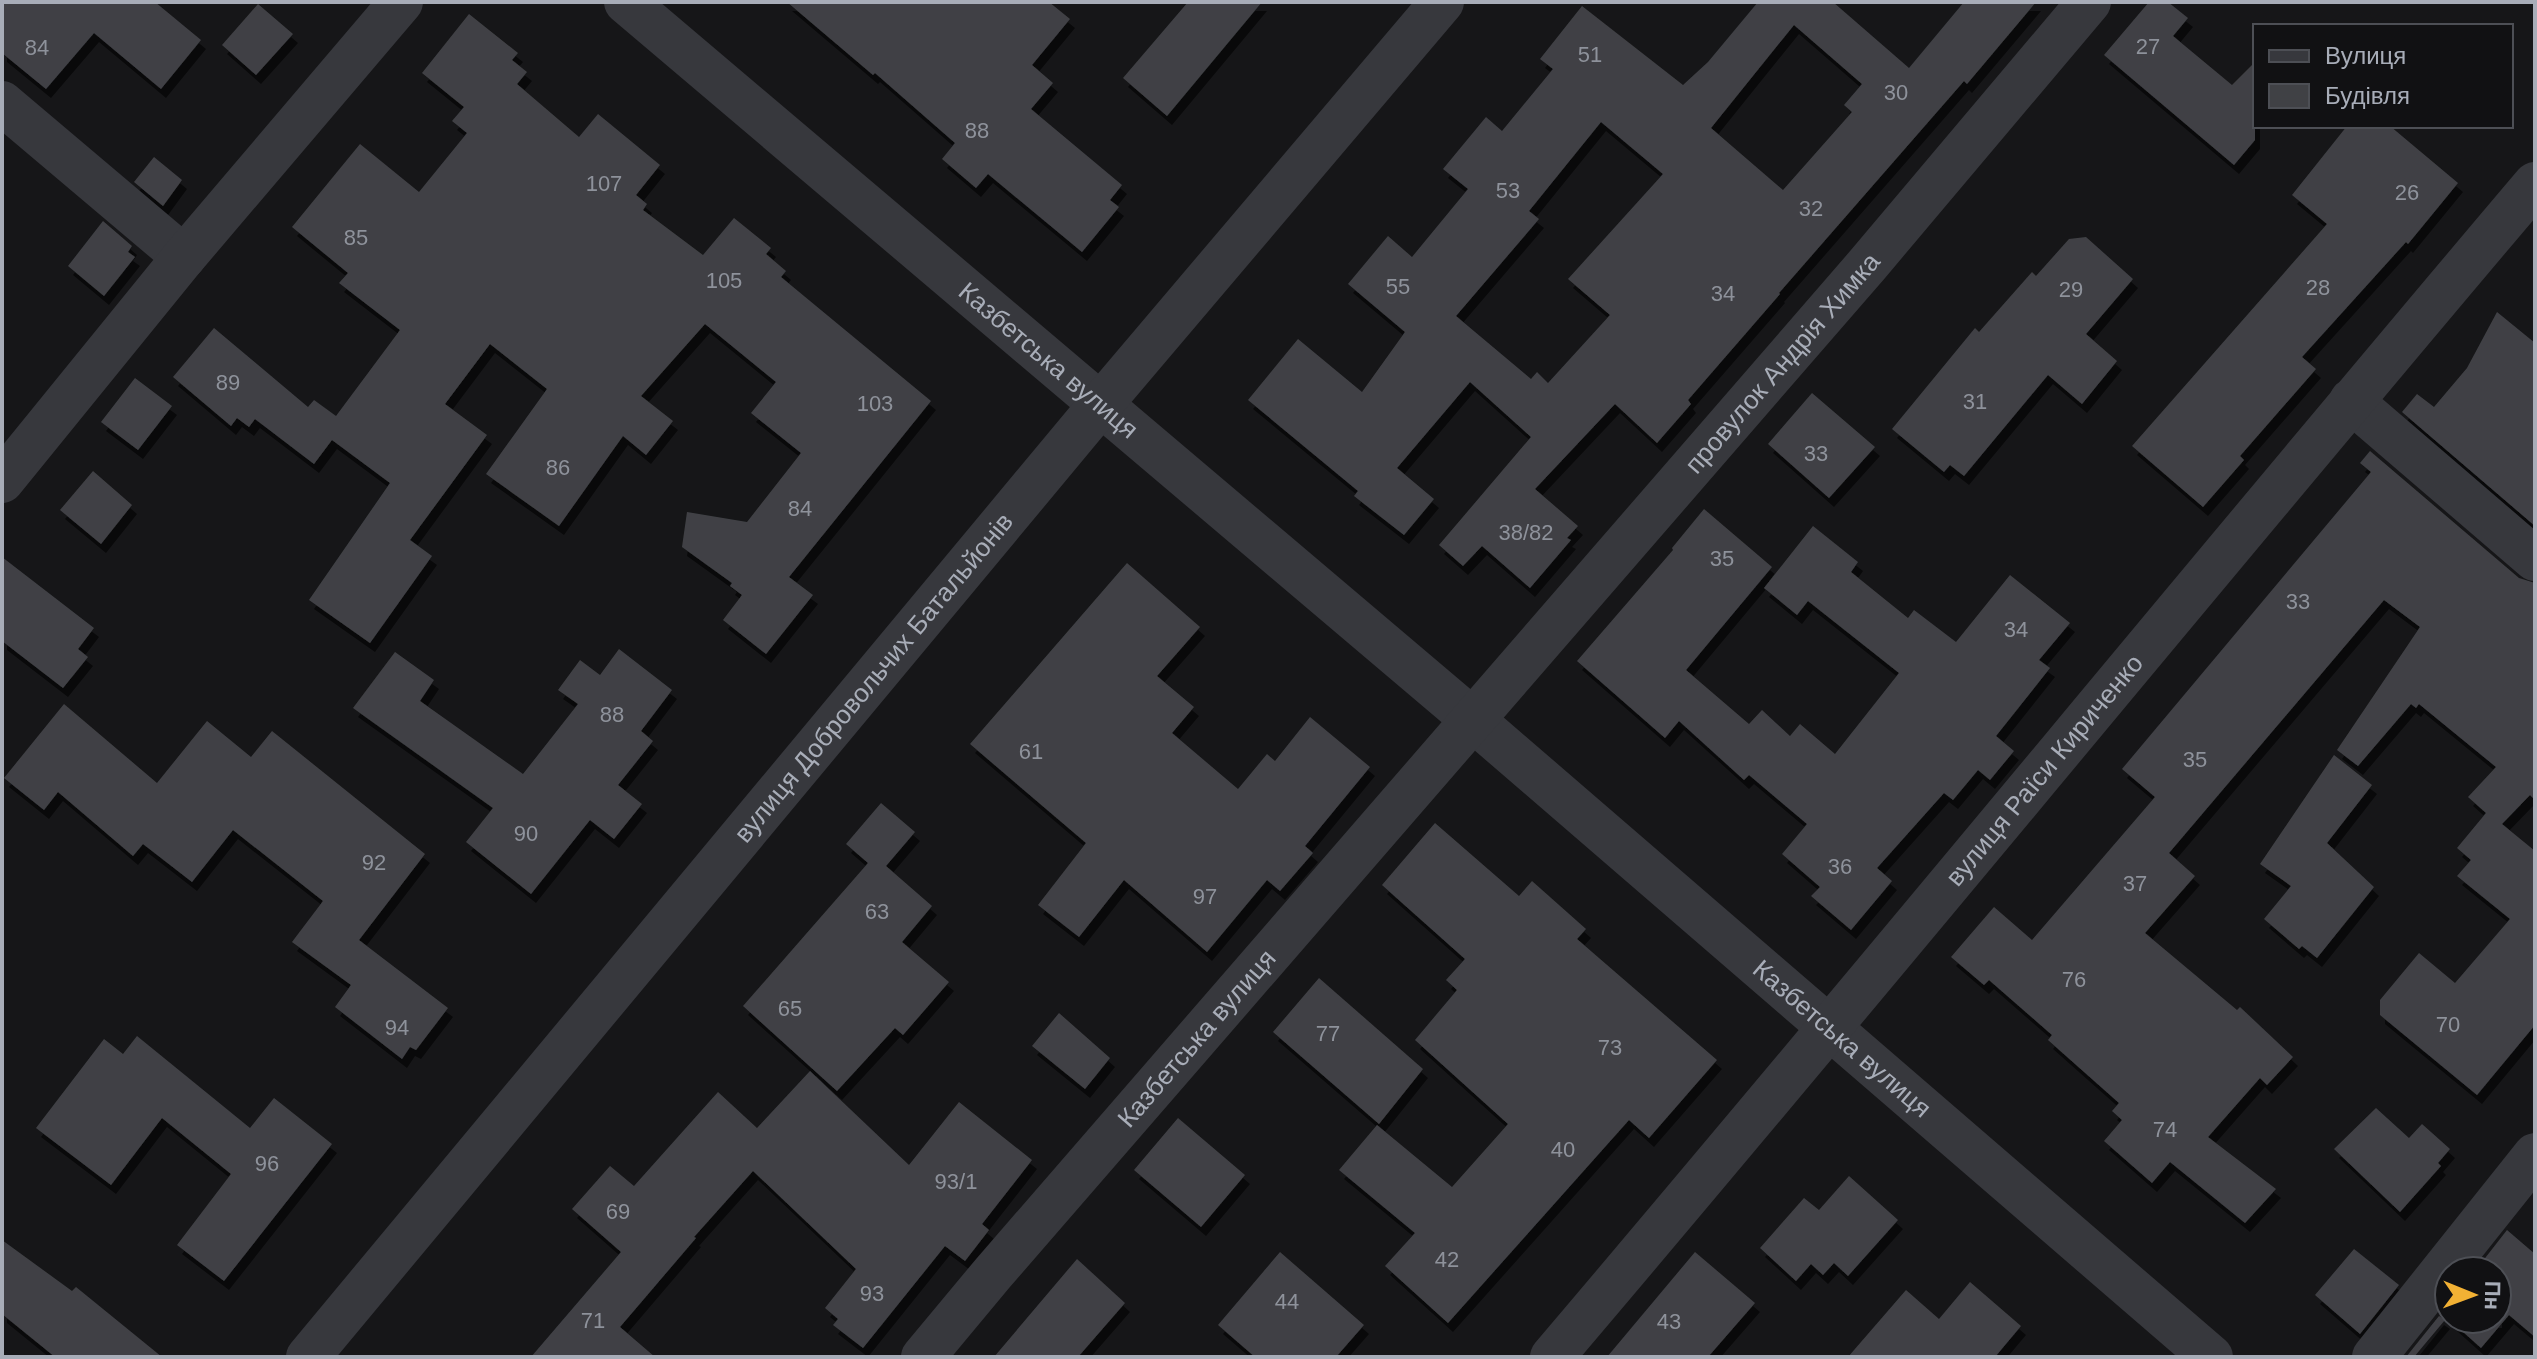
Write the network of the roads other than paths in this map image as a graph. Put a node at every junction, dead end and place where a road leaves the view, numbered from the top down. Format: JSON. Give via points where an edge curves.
{"nodes":[{"id":1,"x":401,"y":2,"type":"edge"},
{"id":2,"x":626,"y":2,"type":"edge"},
{"id":3,"x":1442,"y":2,"type":"edge"},
{"id":4,"x":2089,"y":2,"type":"edge"},
{"id":5,"x":2,"y":103,"type":"edge"},
{"id":6,"x":2535,"y":184,"type":"edge"},
{"id":7,"x":184,"y":257,"type":"junction"},
{"id":8,"x":2351,"y":401,"type":"junction"},
{"id":9,"x":1101,"y":404,"type":"junction"},
{"id":10,"x":2,"y":481,"type":"edge"},
{"id":11,"x":2535,"y":559,"type":"edge"},
{"id":12,"x":1473,"y":720,"type":"junction"},
{"id":13,"x":1831,"y":1028,"type":"junction"},
{"id":14,"x":2535,"y":1155,"type":"edge"},
{"id":15,"x":308,"y":1357,"type":"edge"},
{"id":16,"x":923,"y":1357,"type":"edge"},
{"id":17,"x":1552,"y":1357,"type":"edge"},
{"id":18,"x":2211,"y":1357,"type":"edge"},
{"id":19,"x":2374,"y":1357,"type":"edge"}],
"edges":[{"from":1,"to":7,"type":"street"},
{"from":2,"to":9,"type":"street","name":"Казбетська вулиця"},
{"from":3,"to":9,"type":"street","name":"вулиця Добровольчих Батальйонів"},
{"from":4,"to":12,"type":"street","name":"провулок Андрія Химка"},
{"from":5,"to":7,"type":"street"},
{"from":6,"to":8,"type":"street","name":"вулиця Раїси Кириченко"},
{"from":7,"to":10,"type":"street"},
{"from":8,"to":11,"type":"street"},
{"from":8,"to":13,"type":"street","name":"вулиця Раїси Кириченко"},
{"from":9,"to":12,"type":"street","name":"Казбетська вулиця"},
{"from":9,"to":15,"type":"street","name":"вулиця Добровольчих Батальйонів"},
{"from":12,"to":13,"type":"street","name":"Казбетська вулиця"},
{"from":12,"to":16,"type":"street","name":"Казбетська вулиця"},
{"from":13,"to":17,"type":"street","name":"вулиця Раїси Кириченко"},
{"from":13,"to":18,"type":"street","name":"Казбетська вулиця"},
{"from":14,"to":19,"type":"street"}]}
